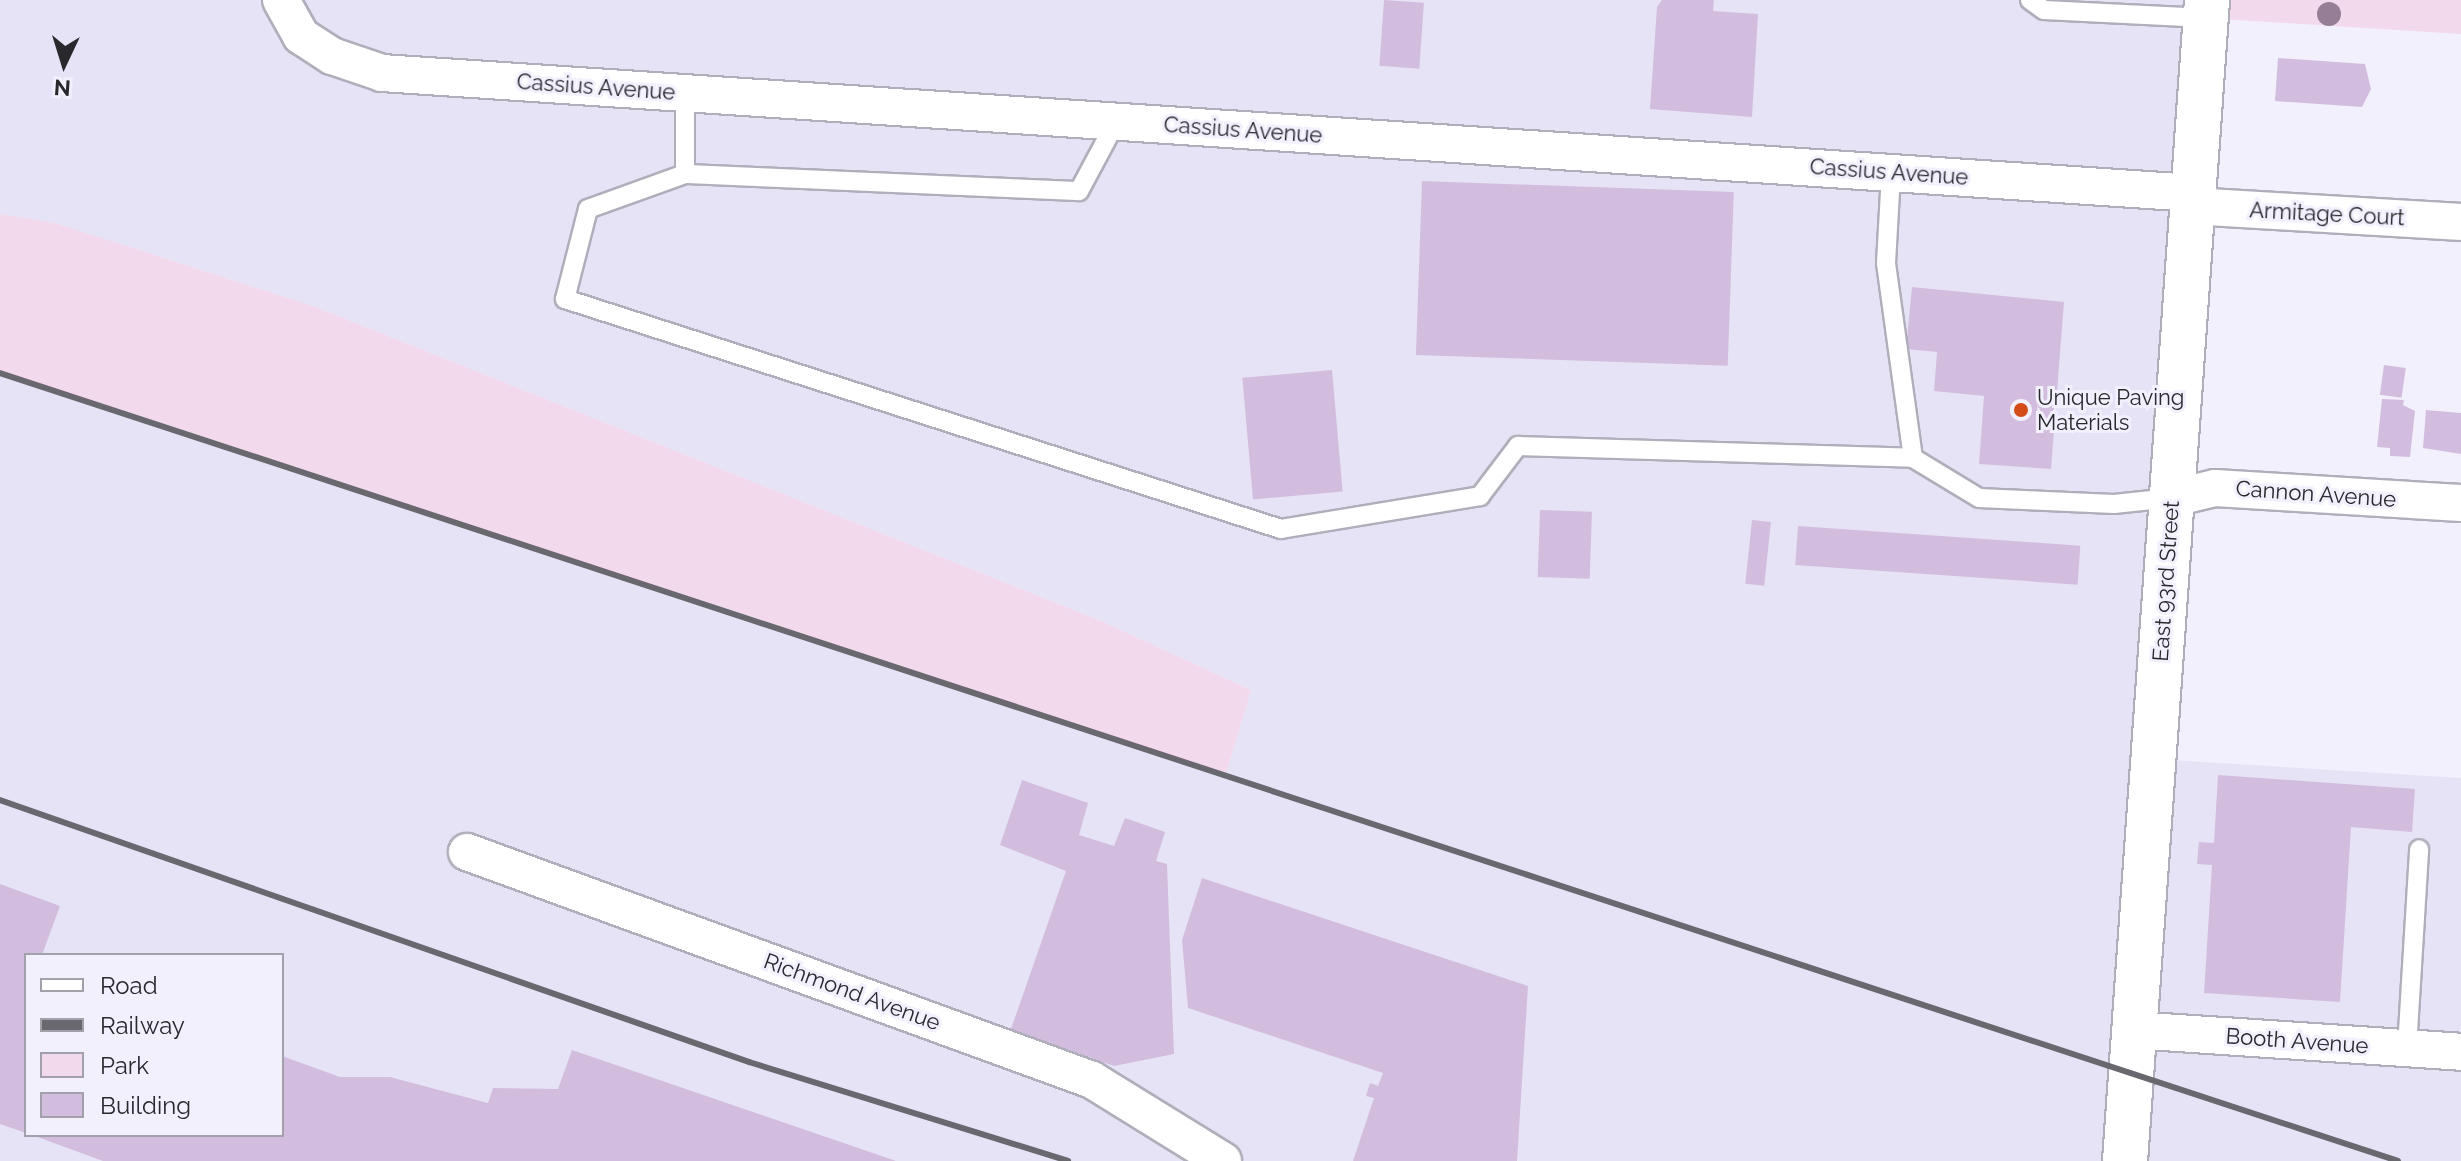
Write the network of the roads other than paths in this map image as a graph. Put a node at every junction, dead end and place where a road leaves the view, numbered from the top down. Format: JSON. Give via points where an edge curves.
{"nodes":[{"id":1,"x":281,"y":0,"type":"edge"},
{"id":2,"x":2030,"y":0,"type":"edge"},
{"id":3,"x":2206,"y":9,"type":"edge"},
{"id":4,"x":685,"y":93,"type":"junction"},
{"id":5,"x":1116,"y":122,"type":"junction"},
{"id":6,"x":1891,"y":173,"type":"junction"},
{"id":7,"x":685,"y":174,"type":"junction"},
{"id":8,"x":2192,"y":199,"type":"junction"},
{"id":9,"x":2461,"y":222,"type":"edge"},
{"id":10,"x":1913,"y":458,"type":"junction"},
{"id":11,"x":2173,"y":498,"type":"junction"},
{"id":12,"x":2461,"y":503,"type":"edge"},
{"id":13,"x":2419,"y":849,"type":"dead end"},
{"id":14,"x":467,"y":852,"type":"dead end"},
{"id":15,"x":2133,"y":1030,"type":"junction"},
{"id":16,"x":2407,"y":1048,"type":"junction"},
{"id":17,"x":2461,"y":1052,"type":"edge"},
{"id":18,"x":1223,"y":1161,"type":"edge"},
{"id":19,"x":2125,"y":1161,"type":"edge"}],
"edges":[{"from":1,"to":4,"type":"street","name":"Cassius Avenue","via":[[301,36],[332,56],[382,73]]},
{"from":2,"to":3,"type":"lane","via":[[2044,10]]},
{"from":3,"to":8,"type":"main road","name":"East 93rd Street"},
{"from":4,"to":5,"type":"street","name":"Cassius Avenue"},
{"from":4,"to":7,"type":"lane"},
{"from":5,"to":6,"type":"street","name":"Cassius Avenue"},
{"from":5,"to":7,"type":"lane","via":[[1079,191]]},
{"from":6,"to":8,"type":"street","name":"Cassius Avenue"},
{"from":6,"to":10,"type":"lane","via":[[1886,263]]},
{"from":7,"to":10,"type":"lane","via":[[588,209],[565,299],[1281,529],[1480,496],[1518,446]]},
{"from":8,"to":9,"type":"street","name":"Armitage Court"},
{"from":8,"to":11,"type":"main road","name":"East 93rd Street"},
{"from":10,"to":11,"type":"lane","via":[[1979,498],[2114,504]]},
{"from":11,"to":12,"type":"street","name":"Cannon Avenue","via":[[2215,488]]},
{"from":11,"to":15,"type":"main road","name":"East 93rd Street"},
{"from":13,"to":16,"type":"lane"},
{"from":14,"to":18,"type":"street","name":"Richmond Avenue","via":[[1092,1080]]},
{"from":15,"to":16,"type":"street","name":"Booth Avenue"},
{"from":15,"to":19,"type":"main road","name":"East 93rd Street"},
{"from":16,"to":17,"type":"street","name":"Booth Avenue"}]}
